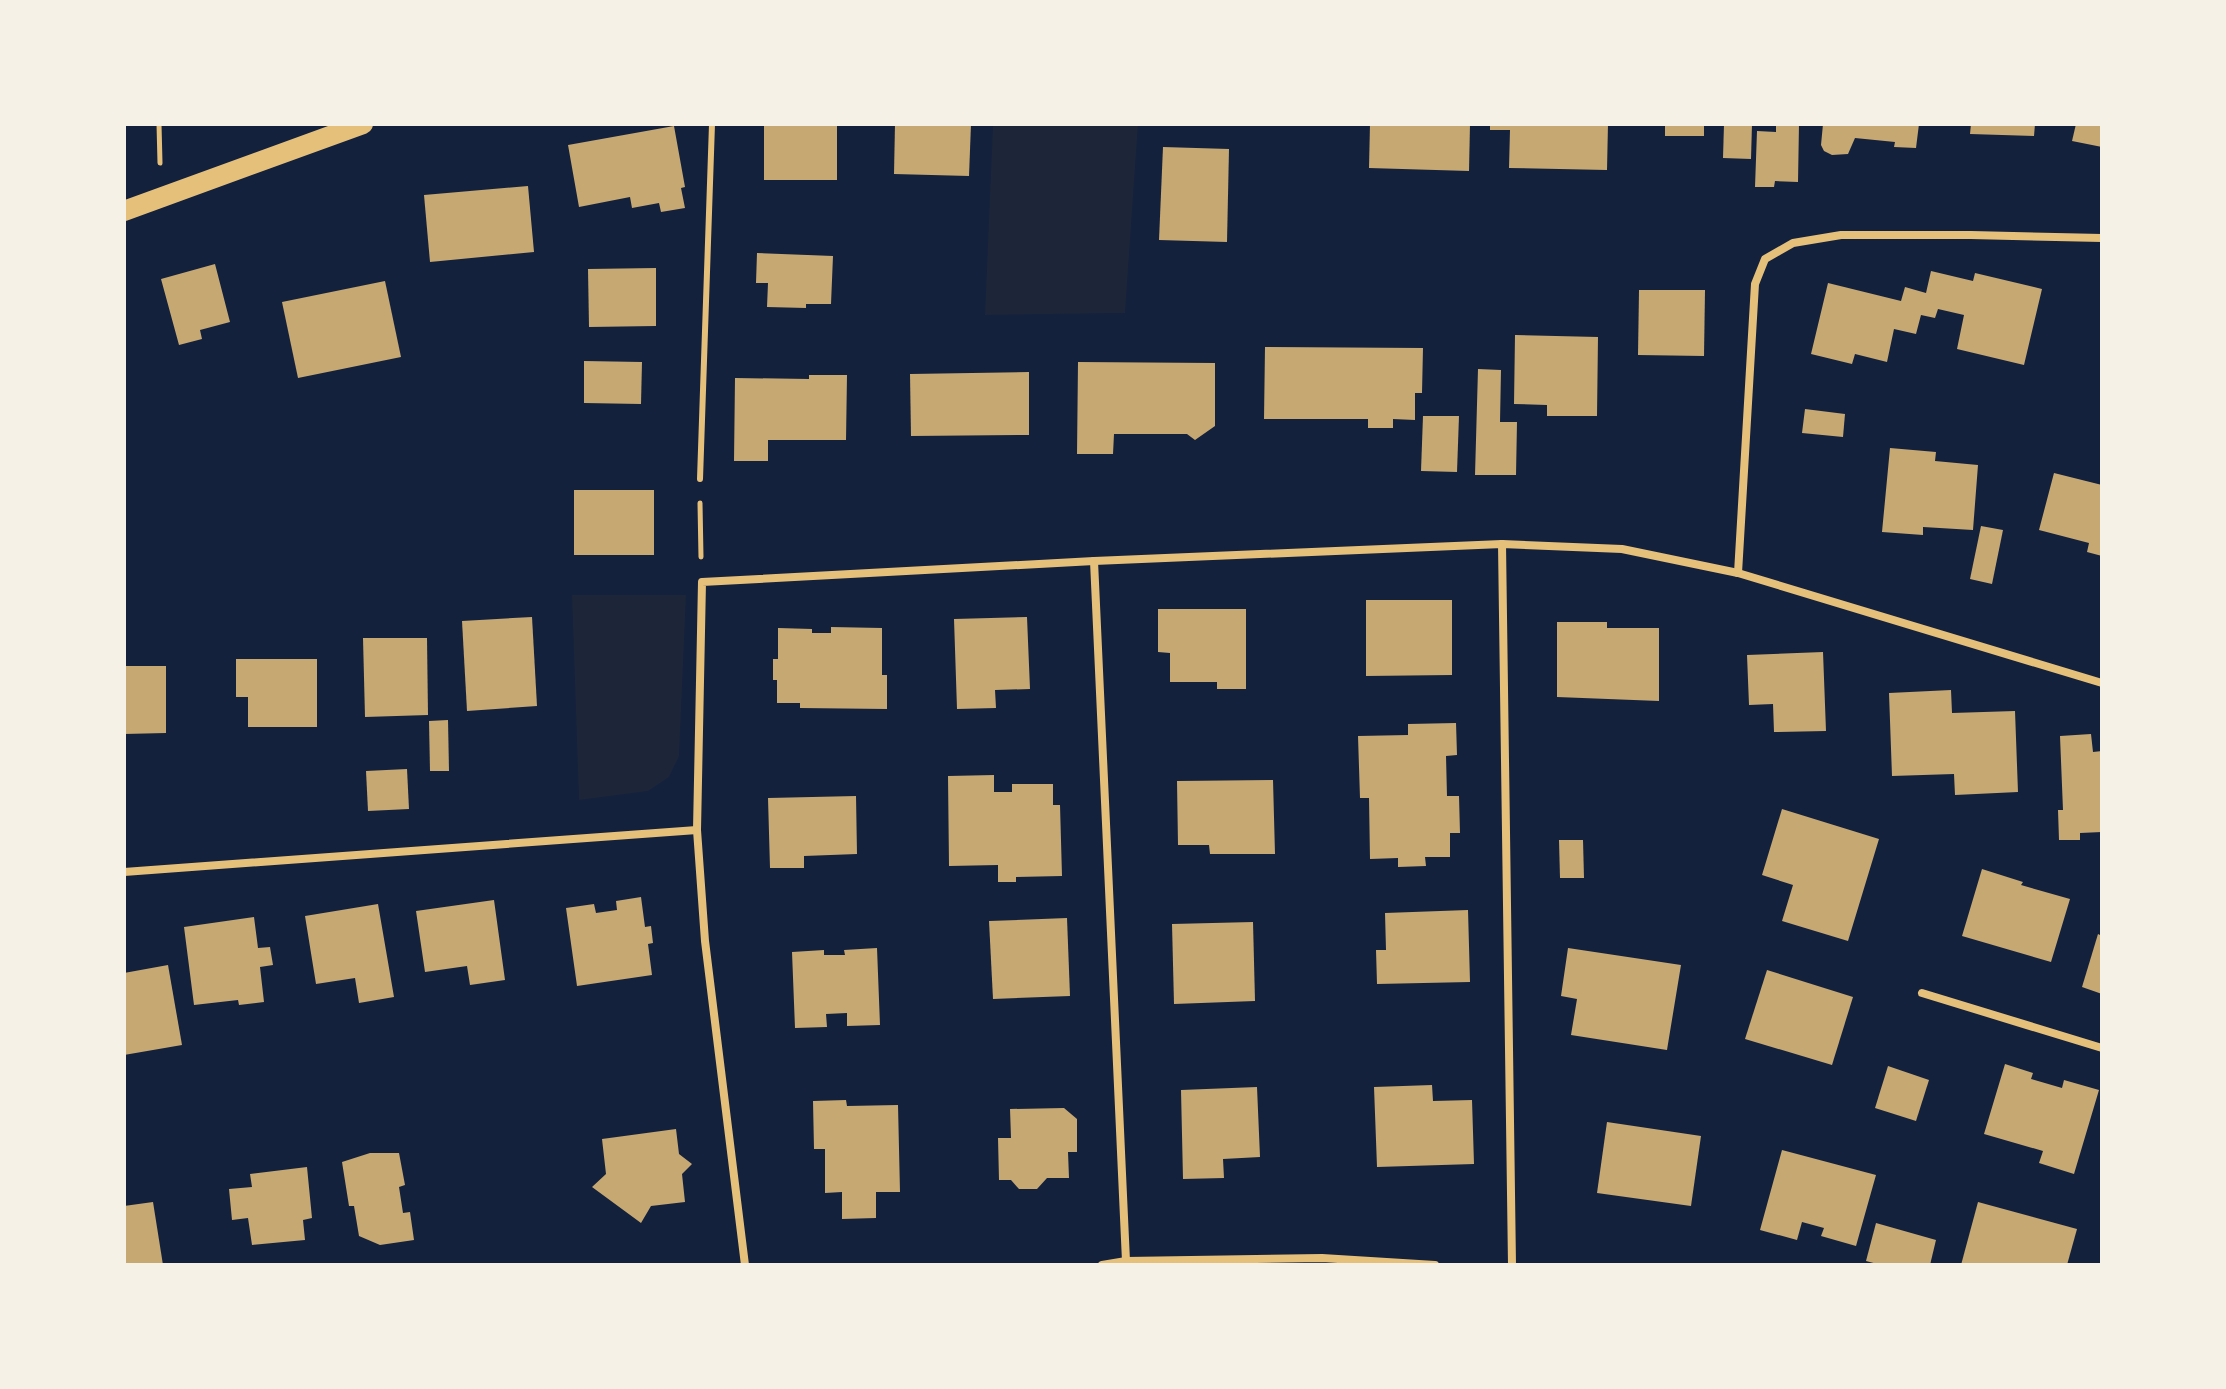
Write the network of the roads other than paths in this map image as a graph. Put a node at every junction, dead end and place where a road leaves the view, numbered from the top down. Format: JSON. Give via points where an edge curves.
{"nodes":[{"id":1,"x":363,"y":124,"type":"edge"},
{"id":2,"x":712,"y":124,"type":"edge"},
{"id":3,"x":124,"y":211,"type":"edge"},
{"id":4,"x":2102,"y":238,"type":"edge"},
{"id":5,"x":700,"y":479,"type":"road end"},
{"id":6,"x":1502,"y":544,"type":"junction"},
{"id":7,"x":1094,"y":561,"type":"junction"},
{"id":8,"x":1738,"y":573,"type":"junction"},
{"id":9,"x":2102,"y":683,"type":"edge"},
{"id":10,"x":697,"y":830,"type":"junction"},
{"id":11,"x":124,"y":872,"type":"edge"},
{"id":12,"x":1922,"y":993,"type":"dead end"},
{"id":13,"x":2102,"y":1048,"type":"edge"},
{"id":14,"x":1126,"y":1261,"type":"junction"},
{"id":15,"x":745,"y":1265,"type":"edge"},
{"id":16,"x":1102,"y":1265,"type":"edge"},
{"id":17,"x":1435,"y":1265,"type":"edge"},
{"id":18,"x":1512,"y":1265,"type":"edge"}],
"edges":[{"from":1,"to":3,"type":"main road"},
{"from":2,"to":5,"type":"lane"},
{"from":4,"to":8,"type":"street","via":[[1841,235],[1793,243],[1765,259],[1755,284]]},
{"from":6,"to":7,"type":"street"},
{"from":6,"to":8,"type":"street","via":[[1622,549]]},
{"from":6,"to":18,"type":"street"},
{"from":7,"to":10,"type":"street","via":[[702,582]]},
{"from":7,"to":14,"type":"street"},
{"from":8,"to":9,"type":"street"},
{"from":10,"to":11,"type":"street"},
{"from":10,"to":15,"type":"street","via":[[705,941]]},
{"from":12,"to":13,"type":"street"},
{"from":14,"to":16,"type":"street"},
{"from":14,"to":17,"type":"street","via":[[1322,1258]]}]}
